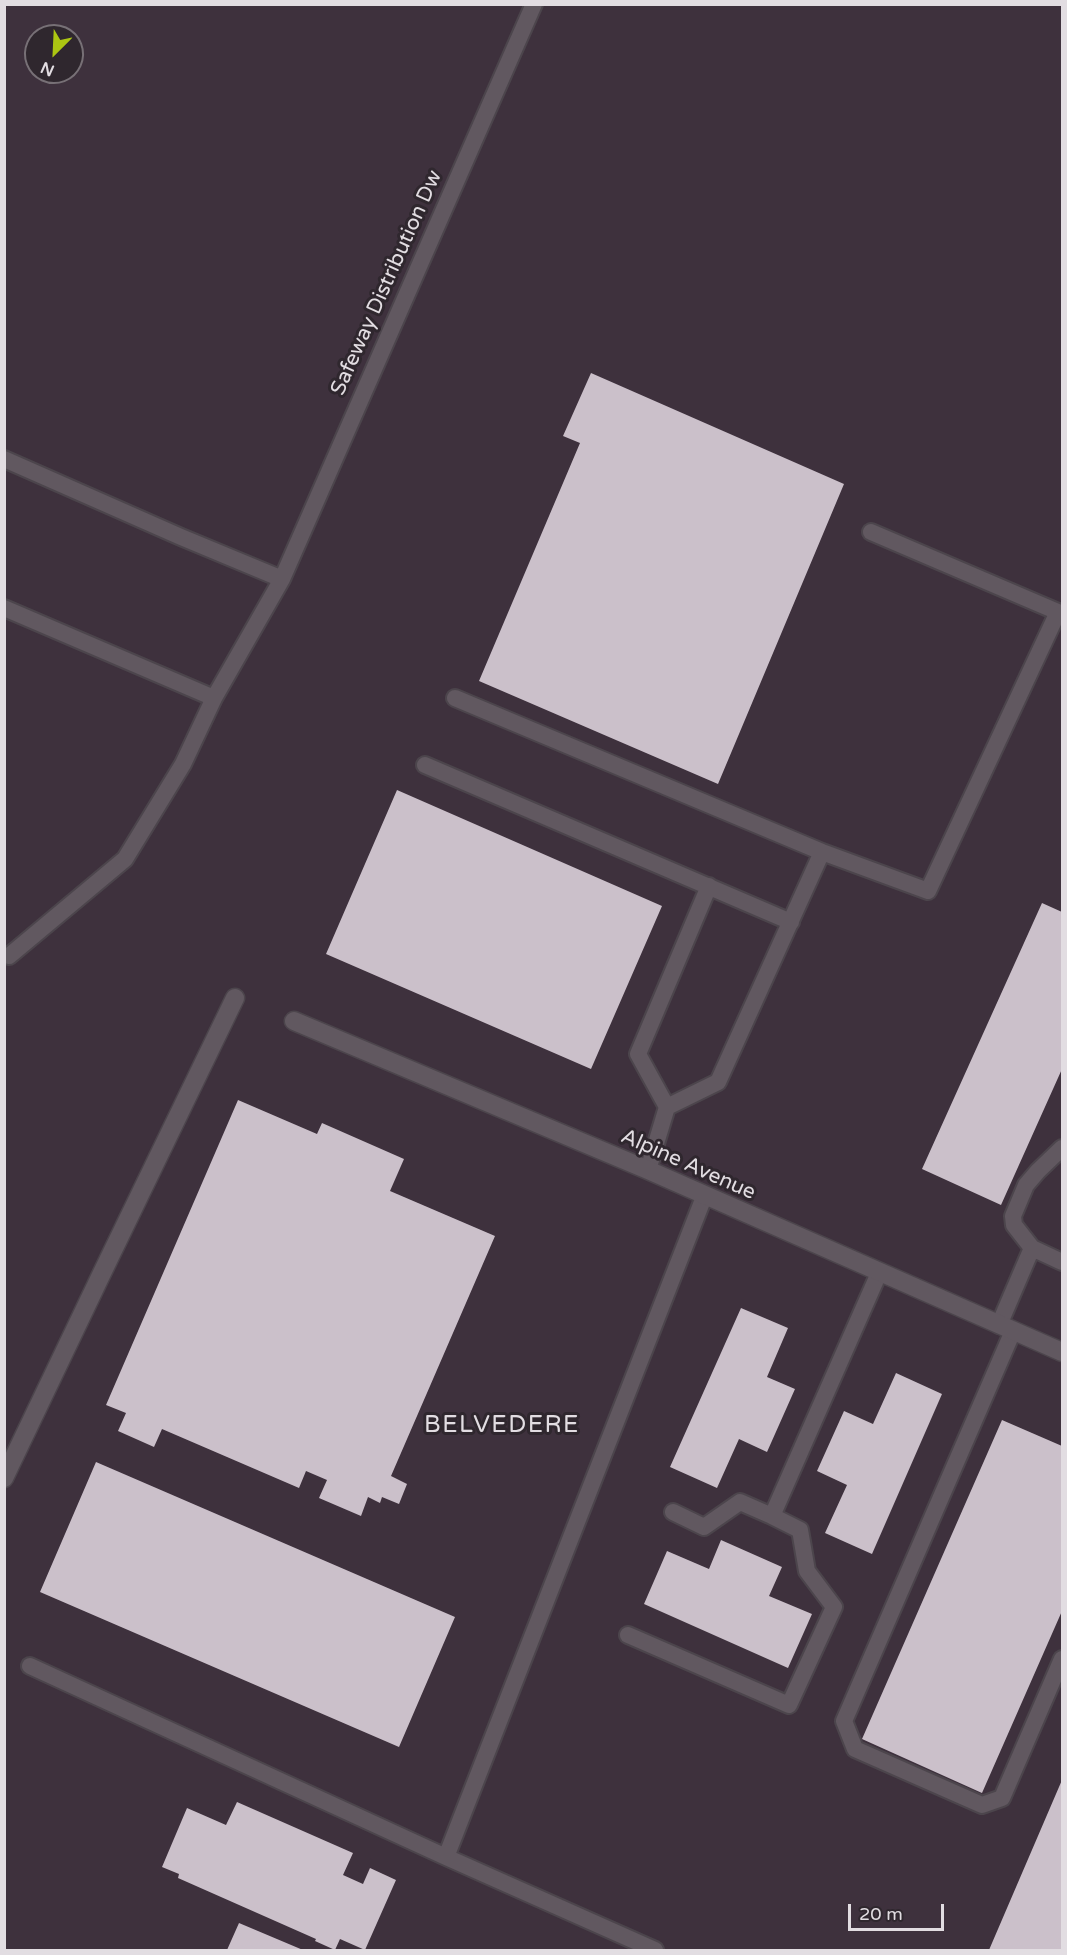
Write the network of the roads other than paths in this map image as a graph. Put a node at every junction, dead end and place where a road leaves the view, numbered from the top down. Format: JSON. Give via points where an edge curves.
{"nodes":[{"id":1,"x":534,"y":4,"type":"edge"},
{"id":2,"x":4,"y":459,"type":"edge"},
{"id":3,"x":871,"y":532,"type":"dead end"},
{"id":4,"x":282,"y":579,"type":"junction"},
{"id":5,"x":4,"y":608,"type":"edge"},
{"id":6,"x":214,"y":698,"type":"junction"},
{"id":7,"x":455,"y":698,"type":"dead end"},
{"id":8,"x":425,"y":765,"type":"dead end"},
{"id":9,"x":822,"y":852,"type":"junction"},
{"id":10,"x":709,"y":886,"type":"junction"},
{"id":11,"x":791,"y":922,"type":"junction"},
{"id":12,"x":9,"y":956,"type":"dead end"},
{"id":13,"x":236,"y":999,"type":"dead end"},
{"id":14,"x":294,"y":1021,"type":"dead end"},
{"id":15,"x":667,"y":1107,"type":"junction"},
{"id":16,"x":1062,"y":1148,"type":"edge"},
{"id":17,"x":648,"y":1170,"type":"junction"},
{"id":18,"x":704,"y":1197,"type":"junction"},
{"id":19,"x":1032,"y":1248,"type":"junction"},
{"id":20,"x":1062,"y":1262,"type":"edge"},
{"id":21,"x":879,"y":1273,"type":"junction"},
{"id":22,"x":1006,"y":1328,"type":"junction"},
{"id":23,"x":1062,"y":1352,"type":"edge"},
{"id":24,"x":4,"y":1478,"type":"edge"},
{"id":25,"x":674,"y":1512,"type":"dead end"},
{"id":26,"x":772,"y":1516,"type":"junction"},
{"id":27,"x":628,"y":1635,"type":"dead end"},
{"id":28,"x":1062,"y":1659,"type":"edge"},
{"id":29,"x":30,"y":1666,"type":"dead end"},
{"id":30,"x":446,"y":1857,"type":"junction"},
{"id":31,"x":655,"y":1950,"type":"edge"}],
"edges":[{"from":1,"to":4,"type":"lane","name":"Safeway Distribution Dw"},
{"from":2,"to":4,"type":"lane"},
{"from":3,"to":9,"type":"lane","via":[[1058,612],[928,891]]},
{"from":4,"to":6,"type":"lane","name":"Safeway Distribution Dw"},
{"from":5,"to":6,"type":"lane"},
{"from":6,"to":12,"type":"lane","name":"Safeway Distribution Dw","via":[[183,764],[125,859]]},
{"from":7,"to":9,"type":"lane"},
{"from":8,"to":10,"type":"lane"},
{"from":9,"to":11,"type":"lane"},
{"from":10,"to":11,"type":"lane"},
{"from":10,"to":15,"type":"lane","via":[[638,1054]]},
{"from":11,"to":15,"type":"lane","via":[[718,1082]]},
{"from":13,"to":24,"type":"street"},
{"from":14,"to":17,"type":"street","name":"Alpine Avenue"},
{"from":15,"to":17,"type":"lane"},
{"from":16,"to":19,"type":"lane","via":[[1026,1185],[1013,1216],[1014,1225]]},
{"from":17,"to":18,"type":"street","name":"Alpine Avenue"},
{"from":18,"to":21,"type":"street","name":"Alpine Avenue"},
{"from":18,"to":30,"type":"lane"},
{"from":19,"to":20,"type":"lane"},
{"from":19,"to":22,"type":"lane"},
{"from":21,"to":22,"type":"street","name":"Alpine Avenue"},
{"from":21,"to":26,"type":"lane"},
{"from":22,"to":23,"type":"street","name":"Alpine Avenue"},
{"from":22,"to":28,"type":"lane","via":[[843,1721],[855,1749],[982,1805],[1002,1798]]},
{"from":25,"to":26,"type":"lane","via":[[704,1527],[740,1502]]},
{"from":26,"to":27,"type":"lane","via":[[800,1530],[807,1571],[834,1607],[789,1705]]},
{"from":29,"to":30,"type":"lane"},
{"from":30,"to":31,"type":"lane"}]}
